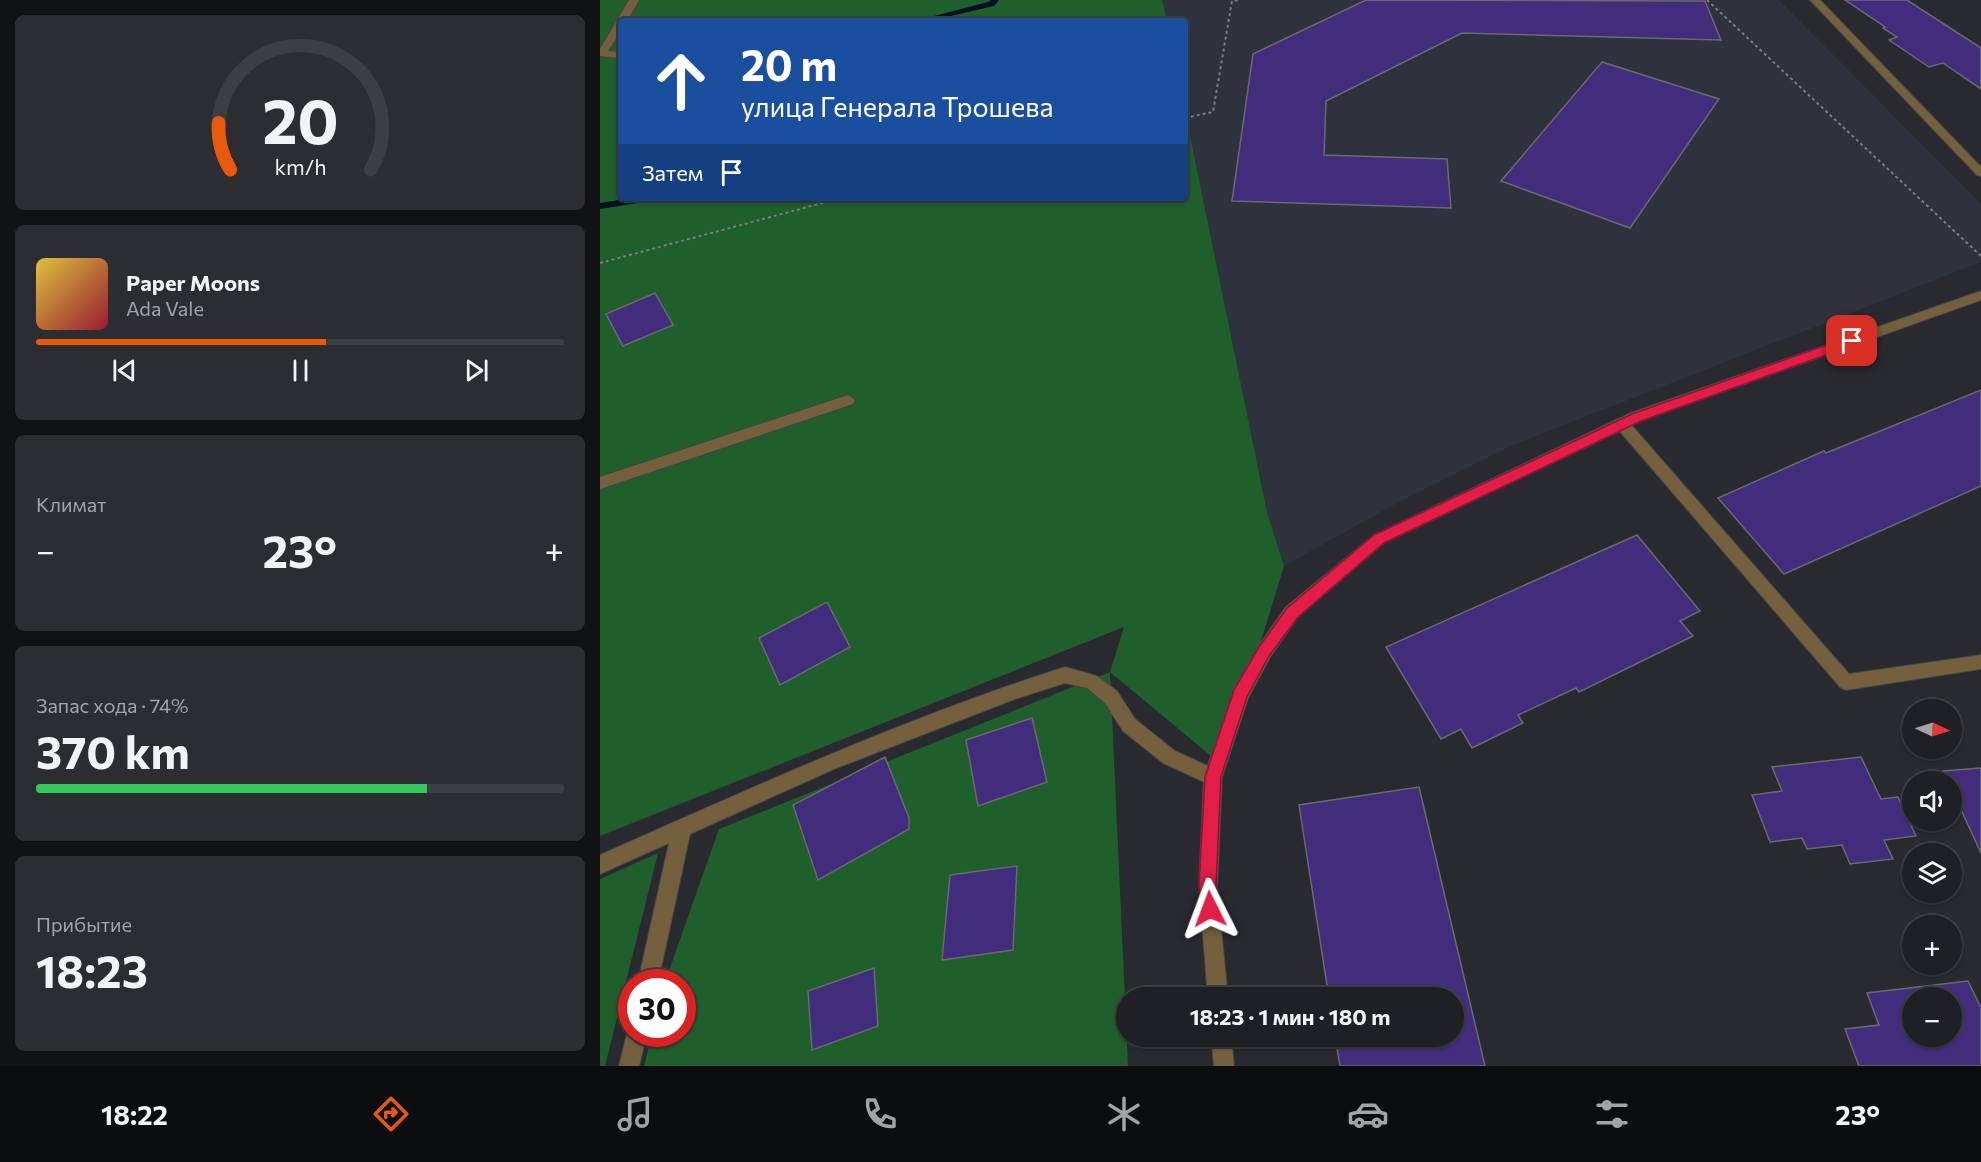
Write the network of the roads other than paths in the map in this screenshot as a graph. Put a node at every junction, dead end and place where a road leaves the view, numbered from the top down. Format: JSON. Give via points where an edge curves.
{"nodes":[{"id":1,"x":634,"y":0,"type":"edge"},
{"id":2,"x":1815,"y":0,"type":"edge"},
{"id":3,"x":623,"y":18,"type":"edge"},
{"id":4,"x":618,"y":27,"type":"edge"},
{"id":5,"x":601,"y":54,"type":"edge"},
{"id":6,"x":618,"y":55,"type":"edge"},
{"id":7,"x":1979,"y":169,"type":"edge"},
{"id":8,"x":1981,"y":295,"type":"edge"},
{"id":9,"x":848,"y":400,"type":"dead end"},
{"id":10,"x":1622,"y":424,"type":"junction"},
{"id":11,"x":600,"y":483,"type":"edge"},
{"id":12,"x":1981,"y":662,"type":"edge"},
{"id":13,"x":1213,"y":777,"type":"junction"},
{"id":14,"x":682,"y":828,"type":"junction"},
{"id":15,"x":600,"y":865,"type":"edge"},
{"id":16,"x":651,"y":969,"type":"edge"},
{"id":17,"x":1217,"y":987,"type":"edge"},
{"id":18,"x":634,"y":1047,"type":"edge"},
{"id":19,"x":1222,"y":1047,"type":"edge"},
{"id":20,"x":629,"y":1066,"type":"edge"},
{"id":21,"x":1224,"y":1066,"type":"edge"}],
"edges":[{"from":1,"to":3,"type":"street"},
{"from":2,"to":7,"type":"street"},
{"from":4,"to":5,"type":"street"},
{"from":5,"to":6,"type":"street"},
{"from":8,"to":10,"type":"street"},
{"from":9,"to":11,"type":"street"},
{"from":10,"to":12,"type":"street","via":[[1846,682]]},
{"from":10,"to":13,"type":"street","via":[[1379,539],[1292,612],[1240,695]]},
{"from":13,"to":14,"type":"street","via":[[1161,751],[1129,725],[1111,697],[1091,681],[1065,675],[828,762]]},
{"from":13,"to":17,"type":"street","via":[[1208,887]]},
{"from":14,"to":15,"type":"street"},
{"from":14,"to":16,"type":"street"},
{"from":18,"to":20,"type":"street"},
{"from":19,"to":21,"type":"street"}]}
